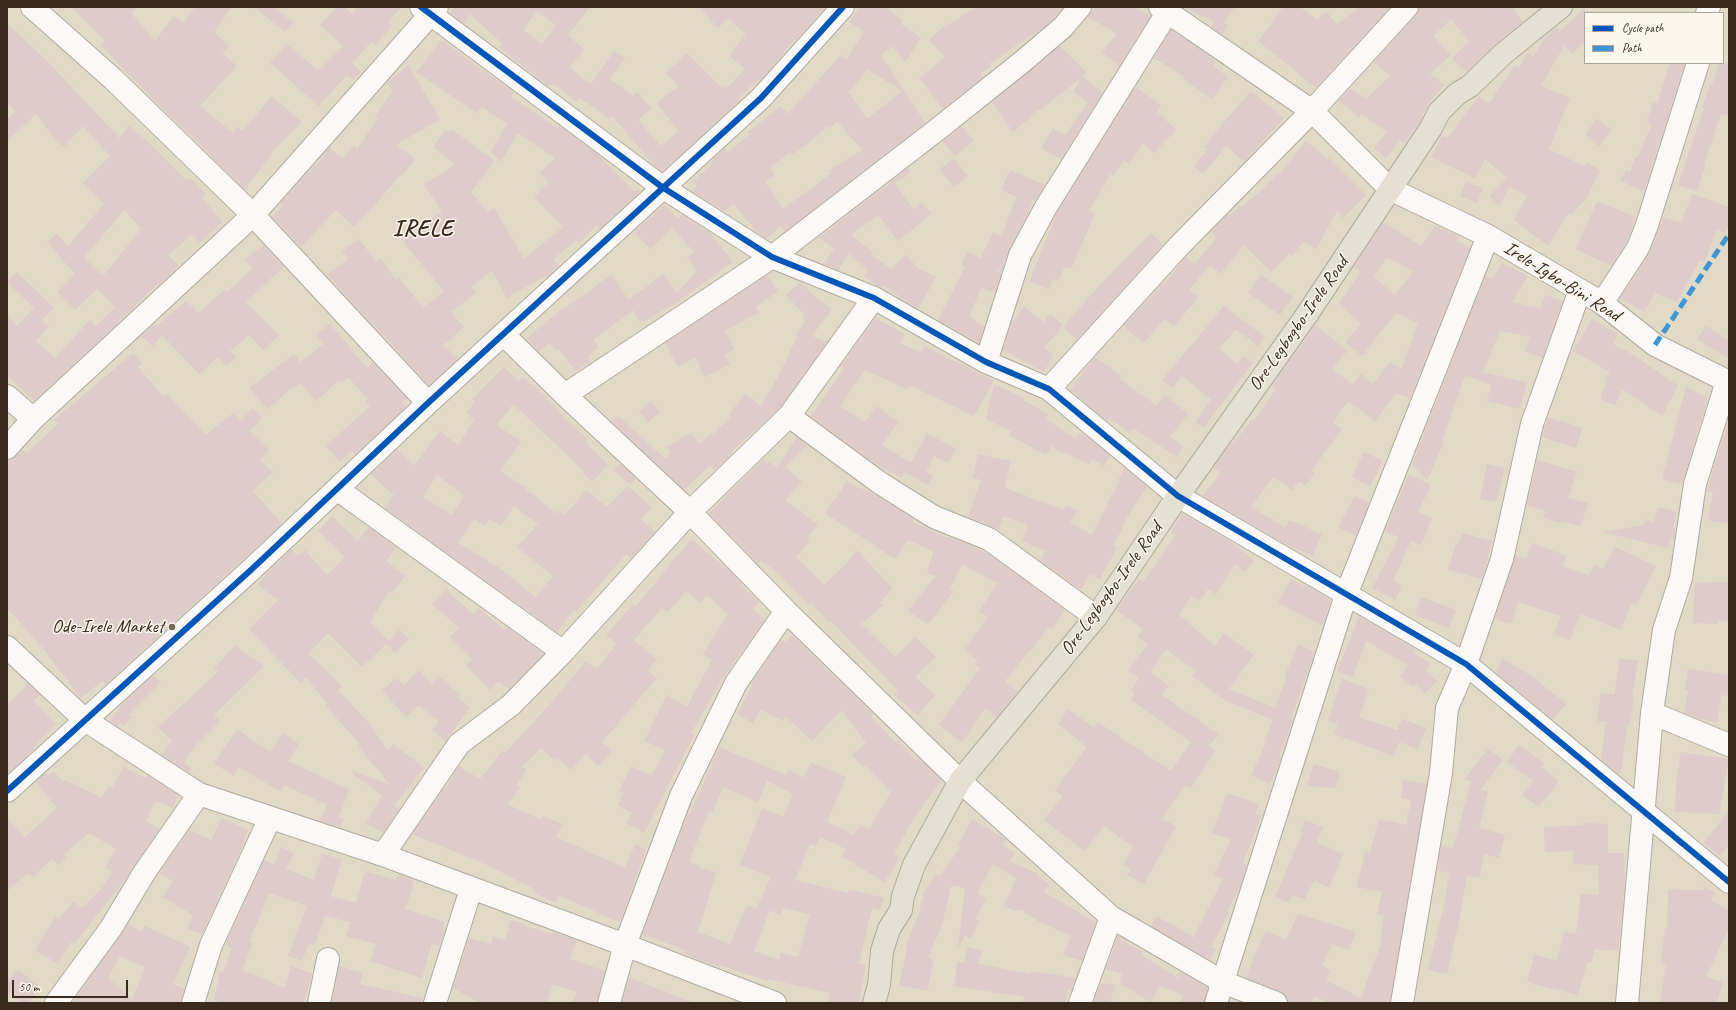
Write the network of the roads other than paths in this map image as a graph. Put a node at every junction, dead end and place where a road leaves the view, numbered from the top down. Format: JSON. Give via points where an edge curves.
{"nodes":[{"id":1,"x":32,"y":7,"type":"edge"},
{"id":2,"x":843,"y":7,"type":"edge"},
{"id":3,"x":1080,"y":7,"type":"edge"},
{"id":4,"x":1407,"y":7,"type":"edge"},
{"id":5,"x":1561,"y":7,"type":"edge"},
{"id":6,"x":430,"y":9,"type":"edge"},
{"id":7,"x":1163,"y":10,"type":"edge"},
{"id":8,"x":1698,"y":64,"type":"edge"},
{"id":9,"x":1312,"y":111,"type":"junction"},
{"id":10,"x":662,"y":187,"type":"junction"},
{"id":11,"x":1390,"y":189,"type":"junction"},
{"id":12,"x":253,"y":215,"type":"junction"},
{"id":13,"x":1488,"y":236,"type":"junction"},
{"id":14,"x":772,"y":257,"type":"junction"},
{"id":15,"x":1580,"y":290,"type":"junction"},
{"id":16,"x":874,"y":298,"type":"junction"},
{"id":17,"x":1602,"y":303,"type":"junction"},
{"id":18,"x":504,"y":335,"type":"junction"},
{"id":19,"x":986,"y":362,"type":"junction"},
{"id":20,"x":1728,"y":382,"type":"edge"},
{"id":21,"x":1049,"y":389,"type":"junction"},
{"id":22,"x":566,"y":395,"type":"junction"},
{"id":23,"x":7,"y":396,"type":"edge"},
{"id":24,"x":428,"y":403,"type":"junction"},
{"id":25,"x":788,"y":416,"type":"junction"},
{"id":26,"x":33,"y":418,"type":"junction"},
{"id":27,"x":7,"y":448,"type":"edge"},
{"id":28,"x":337,"y":489,"type":"junction"},
{"id":29,"x":1178,"y":496,"type":"junction"},
{"id":30,"x":690,"y":512,"type":"junction"},
{"id":31,"x":1346,"y":595,"type":"junction"},
{"id":32,"x":786,"y":611,"type":"junction"},
{"id":33,"x":1096,"y":617,"type":"junction"},
{"id":34,"x":7,"y":647,"type":"edge"},
{"id":35,"x":563,"y":652,"type":"junction"},
{"id":36,"x":1466,"y":664,"type":"junction"},
{"id":37,"x":1652,"y":713,"type":"junction"},
{"id":38,"x":85,"y":720,"type":"junction"},
{"id":39,"x":1729,"y":745,"type":"edge"},
{"id":40,"x":960,"y":781,"type":"junction"},
{"id":41,"x":7,"y":791,"type":"edge"},
{"id":42,"x":198,"y":794,"type":"junction"},
{"id":43,"x":1645,"y":813,"type":"junction"},
{"id":44,"x":270,"y":818,"type":"junction"},
{"id":45,"x":383,"y":855,"type":"junction"},
{"id":46,"x":1729,"y":882,"type":"edge"},
{"id":47,"x":471,"y":889,"type":"junction"},
{"id":48,"x":1111,"y":917,"type":"junction"},
{"id":49,"x":625,"y":945,"type":"junction"},
{"id":50,"x":328,"y":959,"type":"dead end"},
{"id":51,"x":1223,"y":982,"type":"junction"},
{"id":52,"x":56,"y":1003,"type":"edge"},
{"id":53,"x":193,"y":1003,"type":"edge"},
{"id":54,"x":319,"y":1003,"type":"edge"},
{"id":55,"x":435,"y":1003,"type":"edge"},
{"id":56,"x":609,"y":1003,"type":"edge"},
{"id":57,"x":775,"y":1003,"type":"edge"},
{"id":58,"x":874,"y":1003,"type":"edge"},
{"id":59,"x":1080,"y":1003,"type":"edge"},
{"id":60,"x":1216,"y":1003,"type":"edge"},
{"id":61,"x":1276,"y":1003,"type":"edge"},
{"id":62,"x":1402,"y":1003,"type":"edge"},
{"id":63,"x":1628,"y":1003,"type":"edge"}],
"edges":[{"from":1,"to":12,"type":"street","via":[[113,79]]},
{"from":2,"to":10,"type":"street","via":[[761,98]]},
{"from":3,"to":14,"type":"street","via":[[1063,27],[1022,62]]},
{"from":4,"to":9,"type":"street"},
{"from":5,"to":11,"type":"main road","name":"Ore-Legbogbo-Irele Road","via":[[1503,54],[1439,112]]},
{"from":6,"to":10,"type":"street"},
{"from":6,"to":12,"type":"street"},
{"from":7,"to":9,"type":"street","name":"Irele-Igbo-Bini Road"},
{"from":7,"to":19,"type":"street","via":[[1020,255]]},
{"from":8,"to":17,"type":"street","via":[[1645,231],[1638,248]]},
{"from":9,"to":11,"type":"street","name":"Irele-Igbo-Bini Road"},
{"from":9,"to":21,"type":"street","via":[[1178,247]]},
{"from":10,"to":14,"type":"street"},
{"from":10,"to":18,"type":"street"},
{"from":11,"to":13,"type":"street","name":"Irele-Igbo-Bini Road"},
{"from":11,"to":29,"type":"main road","name":"Ore-Legbogbo-Irele Road","via":[[1306,316]]},
{"from":12,"to":24,"type":"street"},
{"from":12,"to":26,"type":"street"},
{"from":13,"to":15,"type":"street","name":"Irele-Igbo-Bini Road"},
{"from":13,"to":31,"type":"street"},
{"from":14,"to":16,"type":"street"},
{"from":14,"to":22,"type":"street"},
{"from":15,"to":17,"type":"street","name":"Irele-Igbo-Bini Road"},
{"from":15,"to":36,"type":"street","via":[[1532,424],[1502,559]]},
{"from":16,"to":19,"type":"street"},
{"from":16,"to":25,"type":"street"},
{"from":17,"to":20,"type":"street","name":"Irele-Igbo-Bini Road","via":[[1655,345]]},
{"from":18,"to":22,"type":"street"},
{"from":18,"to":24,"type":"street"},
{"from":19,"to":21,"type":"street"},
{"from":20,"to":37,"type":"street","via":[[1695,484],[1681,578],[1664,630]]},
{"from":21,"to":29,"type":"street"},
{"from":22,"to":30,"type":"street"},
{"from":23,"to":26,"type":"street"},
{"from":24,"to":28,"type":"street"},
{"from":25,"to":30,"type":"street"},
{"from":25,"to":33,"type":"street","via":[[880,483],[934,517],[989,539]]},
{"from":26,"to":27,"type":"street"},
{"from":28,"to":35,"type":"street"},
{"from":28,"to":38,"type":"street"},
{"from":29,"to":31,"type":"street"},
{"from":29,"to":33,"type":"main road","name":"Ore-Legbogbo-Irele Road"},
{"from":30,"to":32,"type":"street"},
{"from":30,"to":35,"type":"street"},
{"from":31,"to":36,"type":"street"},
{"from":31,"to":51,"type":"street"},
{"from":32,"to":40,"type":"street"},
{"from":32,"to":49,"type":"street","via":[[736,683],[685,789]]},
{"from":33,"to":40,"type":"main road","name":"Ore-Legbogbo-Irele Road"},
{"from":34,"to":38,"type":"street"},
{"from":35,"to":45,"type":"street","via":[[511,705],[459,744]]},
{"from":36,"to":43,"type":"street"},
{"from":36,"to":62,"type":"street","via":[[1447,708],[1441,773]]},
{"from":37,"to":39,"type":"street"},
{"from":37,"to":43,"type":"street"},
{"from":38,"to":41,"type":"street"},
{"from":38,"to":42,"type":"street"},
{"from":40,"to":48,"type":"street"},
{"from":40,"to":58,"type":"main road","name":"Ore-Legbogbo-Irele Road","via":[[914,865],[901,910],[889,929],[882,951],[879,985]]},
{"from":42,"to":44,"type":"street"},
{"from":42,"to":52,"type":"street","via":[[152,860],[111,928]]},
{"from":43,"to":46,"type":"street"},
{"from":43,"to":63,"type":"street"},
{"from":44,"to":45,"type":"street"},
{"from":44,"to":53,"type":"street","via":[[211,945]]},
{"from":45,"to":47,"type":"street"},
{"from":47,"to":49,"type":"street"},
{"from":47,"to":55,"type":"street"},
{"from":48,"to":51,"type":"street"},
{"from":48,"to":59,"type":"street"},
{"from":49,"to":56,"type":"street"},
{"from":49,"to":57,"type":"street"},
{"from":50,"to":54,"type":"street"},
{"from":51,"to":60,"type":"street"},
{"from":51,"to":61,"type":"street"}]}
